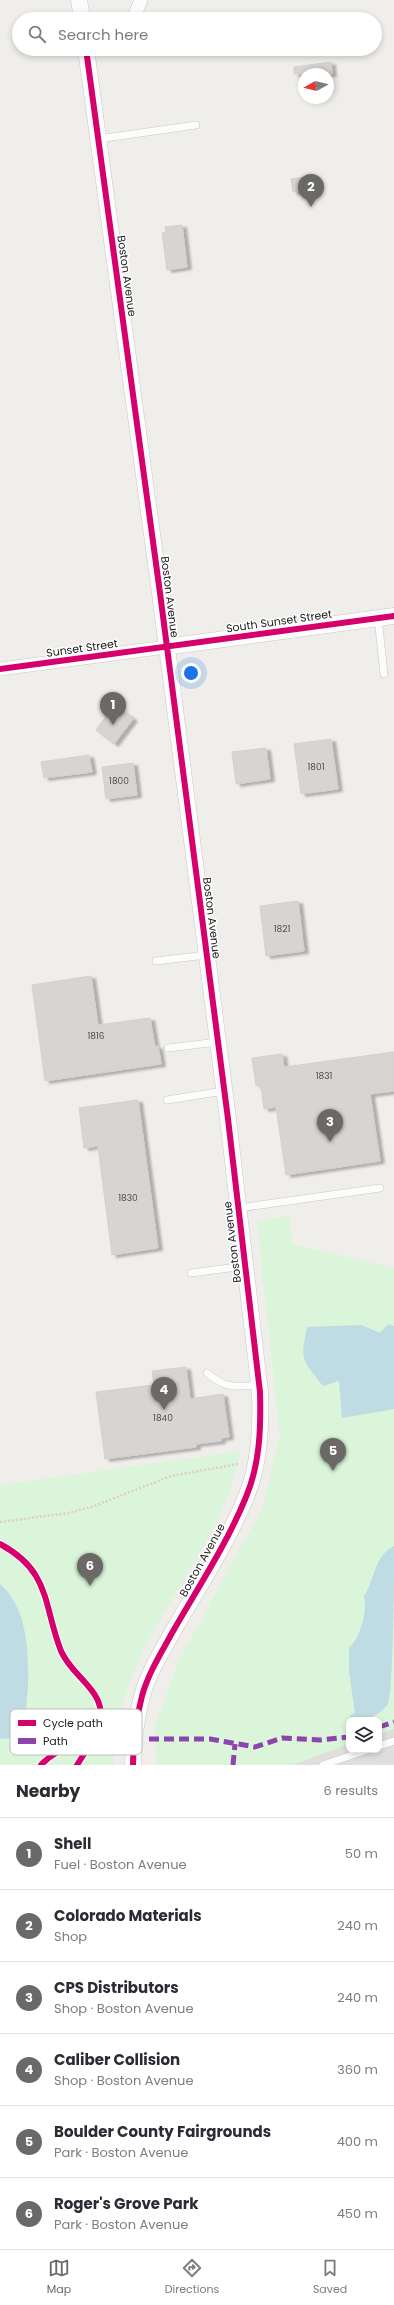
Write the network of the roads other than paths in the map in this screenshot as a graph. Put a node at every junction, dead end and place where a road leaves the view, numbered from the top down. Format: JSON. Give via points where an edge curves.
{"nodes":[{"id":1,"x":79,"y":0,"type":"edge"},
{"id":2,"x":141,"y":0,"type":"edge"},
{"id":3,"x":81,"y":12,"type":"edge"},
{"id":4,"x":136,"y":12,"type":"edge"},
{"id":5,"x":87,"y":56,"type":"edge"},
{"id":6,"x":196,"y":125,"type":"dead end"},
{"id":7,"x":98,"y":139,"type":"junction"},
{"id":8,"x":394,"y":616,"type":"edge"},
{"id":9,"x":378,"y":618,"type":"junction"},
{"id":10,"x":166,"y":647,"type":"junction"},
{"id":11,"x":0,"y":669,"type":"edge"},
{"id":12,"x":384,"y":674,"type":"dead end"},
{"id":13,"x":206,"y":955,"type":"junction"},
{"id":14,"x":156,"y":961,"type":"dead end"},
{"id":15,"x":218,"y":1042,"type":"junction"},
{"id":16,"x":168,"y":1048,"type":"dead end"},
{"id":17,"x":224,"y":1091,"type":"junction"},
{"id":18,"x":166,"y":1100,"type":"dead end"},
{"id":19,"x":380,"y":1188,"type":"dead end"},
{"id":20,"x":239,"y":1208,"type":"junction"},
{"id":21,"x":245,"y":1266,"type":"junction"},
{"id":22,"x":191,"y":1273,"type":"dead end"},
{"id":23,"x":207,"y":1373,"type":"dead end"},
{"id":24,"x":259,"y":1385,"type":"junction"},
{"id":25,"x":140,"y":1709,"type":"edge"},
{"id":26,"x":394,"y":1741,"type":"edge"},
{"id":27,"x":382,"y":1745,"type":"edge"},
{"id":28,"x":358,"y":1753,"type":"edge"},
{"id":29,"x":323,"y":1765,"type":"edge"}],
"edges":[{"from":1,"to":3,"type":"street"},
{"from":2,"to":4,"type":"street"},
{"from":5,"to":7,"type":"street","name":"Boston Avenue"},
{"from":6,"to":7,"type":"lane"},
{"from":7,"to":10,"type":"street","name":"Boston Avenue"},
{"from":8,"to":9,"type":"street","name":"South Sunset Street"},
{"from":9,"to":10,"type":"street","name":"South Sunset Street"},
{"from":9,"to":12,"type":"lane"},
{"from":10,"to":11,"type":"street","name":"Sunset Street"},
{"from":10,"to":13,"type":"street","name":"Boston Avenue"},
{"from":13,"to":14,"type":"lane"},
{"from":13,"to":15,"type":"street","name":"Boston Avenue"},
{"from":15,"to":16,"type":"lane"},
{"from":15,"to":17,"type":"street","name":"Boston Avenue"},
{"from":17,"to":18,"type":"lane"},
{"from":17,"to":20,"type":"street","name":"Boston Avenue"},
{"from":19,"to":20,"type":"lane"},
{"from":20,"to":21,"type":"street","name":"Boston Avenue"},
{"from":21,"to":22,"type":"lane"},
{"from":21,"to":24,"type":"street","name":"Boston Avenue"},
{"from":23,"to":24,"type":"lane","via":[[220,1384]]},
{"from":24,"to":25,"type":"street","name":"Boston Avenue","via":[[261,1426],[247,1496],[233,1526],[156,1662]]},
{"from":26,"to":27,"type":"lane"},
{"from":28,"to":29,"type":"lane"}]}
